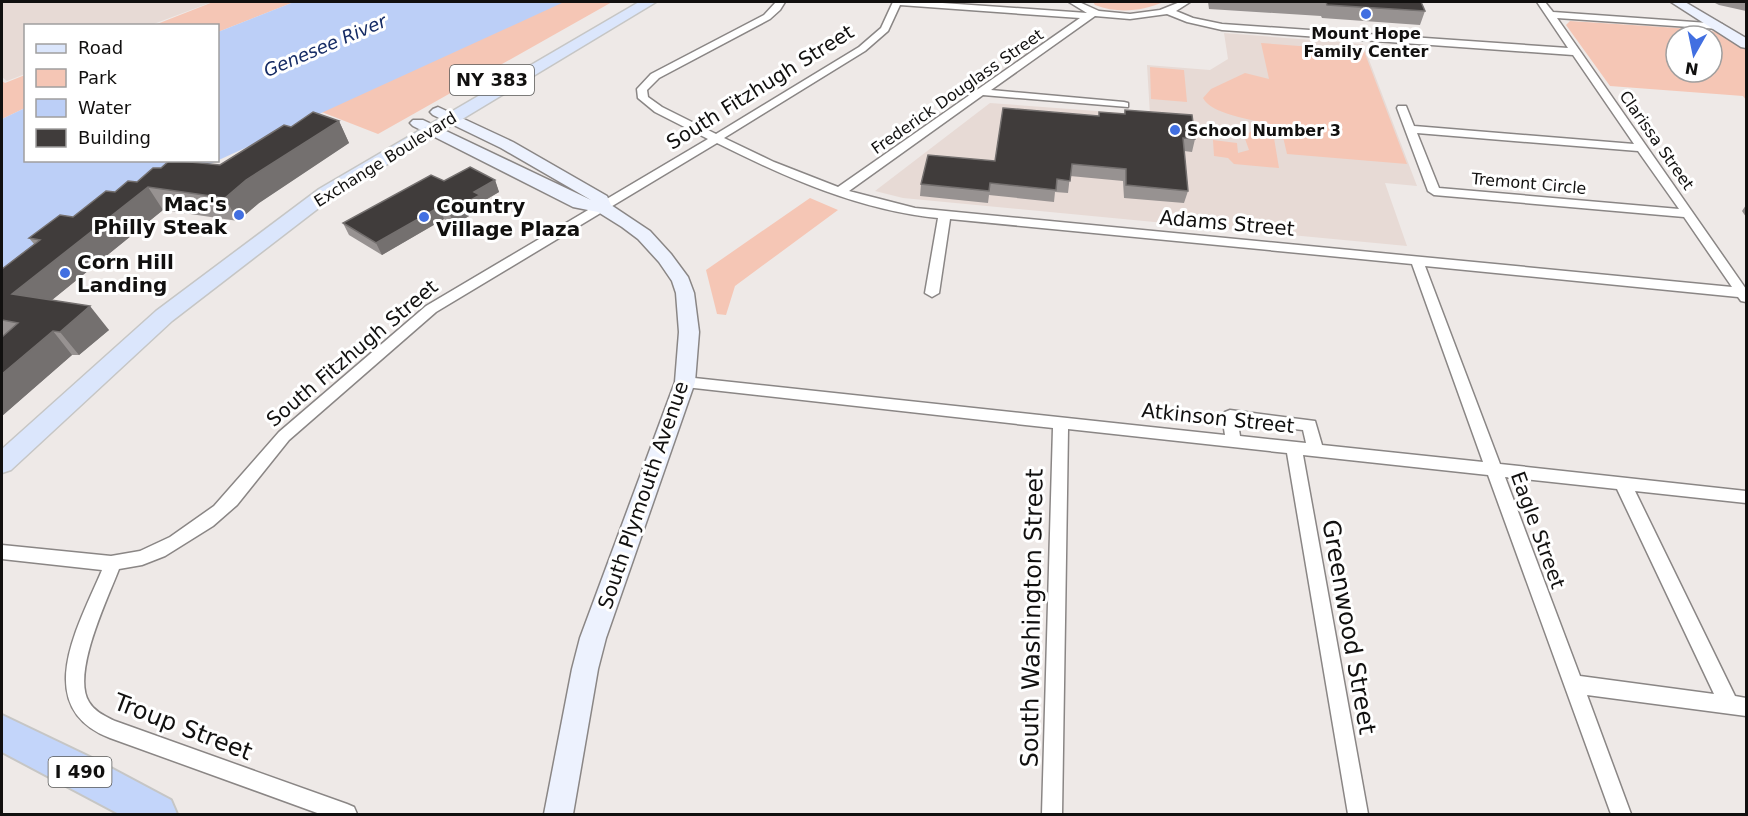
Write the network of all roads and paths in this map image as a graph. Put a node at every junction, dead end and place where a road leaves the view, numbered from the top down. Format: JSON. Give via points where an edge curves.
{"nodes":[{"id":1,"x":626,"y":2,"type":"edge"},
{"id":2,"x":649,"y":2,"type":"edge"},
{"id":3,"x":780,"y":2,"type":"edge"},
{"id":4,"x":897,"y":2,"type":"edge"},
{"id":5,"x":1074,"y":2,"type":"edge"},
{"id":6,"x":1186,"y":2,"type":"edge"},
{"id":7,"x":1541,"y":2,"type":"edge"},
{"id":8,"x":1677,"y":2,"type":"edge"},
{"id":9,"x":1697,"y":2,"type":"edge"},
{"id":10,"x":1168,"y":11,"type":"junction"},
{"id":11,"x":1091,"y":14,"type":"junction"},
{"id":12,"x":1550,"y":15,"type":"junction"},
{"id":13,"x":1688,"y":24,"type":"edge"},
{"id":14,"x":1716,"y":24,"type":"edge"},
{"id":15,"x":1724,"y":27,"type":"edge"},
{"id":16,"x":1724,"y":29,"type":"edge"},
{"id":17,"x":1745,"y":29,"type":"edge"},
{"id":18,"x":1746,"y":44,"type":"edge"},
{"id":19,"x":1576,"y":52,"type":"junction"},
{"id":20,"x":981,"y":92,"type":"junction"},
{"id":21,"x":1124,"y":105,"type":"dead end"},
{"id":22,"x":1402,"y":108,"type":"dead end"},
{"id":23,"x":435,"y":120,"type":"junction"},
{"id":24,"x":1410,"y":129,"type":"junction"},
{"id":25,"x":717,"y":139,"type":"junction"},
{"id":26,"x":1642,"y":148,"type":"junction"},
{"id":27,"x":838,"y":193,"type":"junction"},
{"id":28,"x":603,"y":208,"type":"junction"},
{"id":29,"x":1688,"y":214,"type":"junction"},
{"id":30,"x":944,"y":216,"type":"junction"},
{"id":31,"x":1417,"y":261,"type":"junction"},
{"id":32,"x":932,"y":293,"type":"dead end"},
{"id":33,"x":1745,"y":294,"type":"edge"},
{"id":34,"x":685,"y":382,"type":"junction"},
{"id":35,"x":1061,"y":422,"type":"junction"},
{"id":36,"x":1233,"y":441,"type":"junction"},
{"id":37,"x":1294,"y":448,"type":"junction"},
{"id":38,"x":1315,"y":450,"type":"junction"},
{"id":39,"x":2,"y":463,"type":"edge"},
{"id":40,"x":1494,"y":469,"type":"junction"},
{"id":41,"x":1623,"y":484,"type":"junction"},
{"id":42,"x":1746,"y":497,"type":"edge"},
{"id":43,"x":2,"y":552,"type":"edge"},
{"id":44,"x":113,"y":564,"type":"junction"},
{"id":45,"x":1573,"y":684,"type":"junction"},
{"id":46,"x":1738,"y":706,"type":"edge"},
{"id":47,"x":2,"y":733,"type":"edge"},
{"id":48,"x":157,"y":814,"type":"edge"},
{"id":49,"x":347,"y":814,"type":"edge"},
{"id":50,"x":559,"y":814,"type":"edge"},
{"id":51,"x":1052,"y":814,"type":"edge"},
{"id":52,"x":1358,"y":814,"type":"edge"},
{"id":53,"x":1621,"y":814,"type":"edge"}],
"edges":[{"from":1,"to":23,"type":"main road","name":"Exchange Boulevard","number":"NY 383"},
{"from":2,"to":23,"type":"main road","name":"Exchange Boulevard","number":"NY 383"},
{"from":3,"to":25,"type":"street","name":"Adams Street","via":[[767,17],[655,76],[642,89],[647,103]]},
{"from":4,"to":11,"type":"street"},
{"from":4,"to":25,"type":"street","name":"South Fitzhugh Street","via":[[885,29],[872,43]]},
{"from":5,"to":11,"type":"street"},
{"from":6,"to":10,"type":"street"},
{"from":7,"to":12,"type":"street","name":"Clarissa Street"},
{"from":8,"to":14,"type":"main road"},
{"from":9,"to":17,"type":"main road"},
{"from":10,"to":11,"type":"street","via":[[1136,16]]},
{"from":10,"to":19,"type":"street","via":[[1222,27]]},
{"from":11,"to":20,"type":"street","name":"Frederick Douglass Street"},
{"from":12,"to":13,"type":"street"},
{"from":12,"to":19,"type":"street","name":"Clarissa Street"},
{"from":15,"to":17,"type":"main road"},
{"from":16,"to":18,"type":"main road"},
{"from":19,"to":26,"type":"street","name":"Clarissa Street"},
{"from":20,"to":21,"type":"street"},
{"from":20,"to":27,"type":"street","name":"Frederick Douglass Street"},
{"from":22,"to":24,"type":"street","name":"Tremont Circle"},
{"from":23,"to":28,"type":"main road","name":"South Plymouth Avenue","via":[[573,200]]},
{"from":23,"to":39,"type":"main road","name":"Exchange Boulevard","number":"NY 383","via":[[326,193],[164,316]]},
{"from":24,"to":26,"type":"street"},
{"from":24,"to":29,"type":"street","name":"Tremont Circle","via":[[1434,191]]},
{"from":25,"to":27,"type":"street","name":"Adams Street"},
{"from":25,"to":28,"type":"street","name":"South Fitzhugh Street"},
{"from":26,"to":29,"type":"street","name":"Clarissa Street"},
{"from":27,"to":30,"type":"street","name":"Adams Street"},
{"from":28,"to":34,"type":"main road","name":"South Plymouth Avenue","via":[[644,236],[681,281],[689,332]]},
{"from":28,"to":44,"type":"street","name":"South Fitzhugh Street","via":[[431,309],[284,436],[230,501],[194,531],[147,556]]},
{"from":29,"to":33,"type":"street","name":"Clarissa Street"},
{"from":30,"to":31,"type":"street","name":"Adams Street"},
{"from":30,"to":32,"type":"street"},
{"from":31,"to":33,"type":"street","name":"Adams Street"},
{"from":31,"to":40,"type":"street","name":"Eagle Street"},
{"from":34,"to":35,"type":"street","name":"Atkinson Street"},
{"from":34,"to":50,"type":"main road","name":"South Plymouth Avenue","via":[[593,638]]},
{"from":35,"to":36,"type":"street","name":"Atkinson Street"},
{"from":35,"to":51,"type":"street","name":"South Washington Street"},
{"from":36,"to":37,"type":"street","name":"Atkinson Street"},
{"from":36,"to":38,"type":"street","via":[[1230,416],[1310,424]]},
{"from":37,"to":38,"type":"street","name":"Atkinson Street"},
{"from":37,"to":52,"type":"street","name":"Greenwood Street"},
{"from":38,"to":40,"type":"street","name":"Atkinson Street"},
{"from":40,"to":41,"type":"street","name":"Atkinson Street"},
{"from":40,"to":45,"type":"street","name":"Eagle Street"},
{"from":41,"to":42,"type":"street","name":"Atkinson Street"},
{"from":41,"to":46,"type":"street"},
{"from":43,"to":44,"type":"street","name":"South Fitzhugh Street"},
{"from":44,"to":49,"type":"street","name":"Troup Street","via":[[74,669],[75,693],[88,715],[110,729]]},
{"from":45,"to":46,"type":"street"},
{"from":45,"to":53,"type":"street","name":"Eagle Street"},
{"from":47,"to":48,"type":"highway","number":"I 490"}]}
